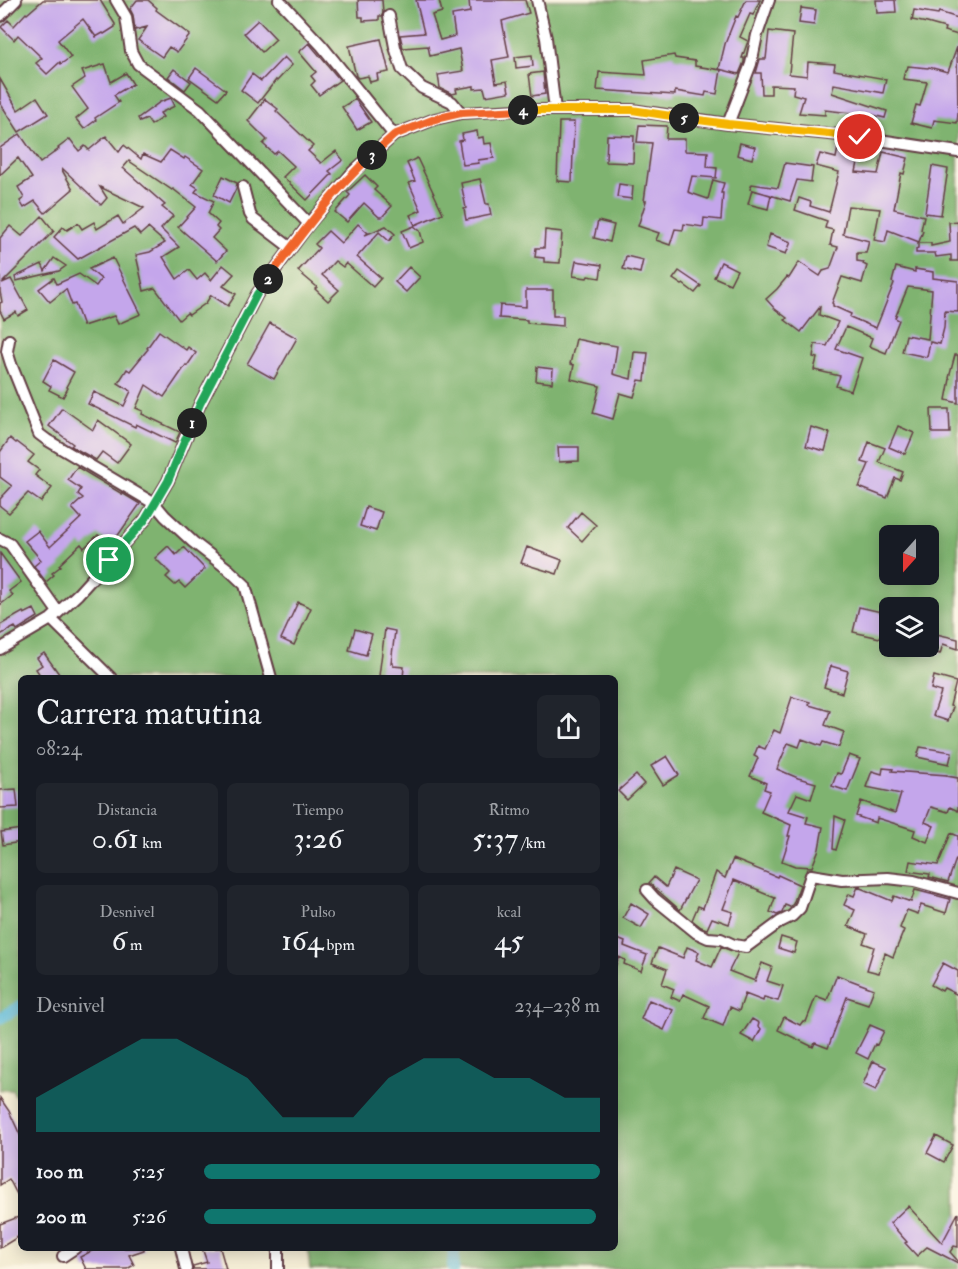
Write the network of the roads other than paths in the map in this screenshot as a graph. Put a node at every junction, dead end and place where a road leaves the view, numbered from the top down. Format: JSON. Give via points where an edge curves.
{"nodes":[{"id":1,"x":15,"y":0,"type":"edge"},
{"id":2,"x":116,"y":0,"type":"edge"},
{"id":3,"x":279,"y":0,"type":"edge"},
{"id":4,"x":537,"y":0,"type":"edge"},
{"id":5,"x":769,"y":0,"type":"edge"},
{"id":6,"x":0,"y":15,"type":"edge"},
{"id":7,"x":389,"y":16,"type":"dead end"},
{"id":8,"x":555,"y":110,"type":"junction"},
{"id":9,"x":461,"y":113,"type":"junction"},
{"id":10,"x":728,"y":124,"type":"junction"},
{"id":11,"x":394,"y":135,"type":"junction"},
{"id":12,"x":958,"y":152,"type":"edge"},
{"id":13,"x":243,"y":188,"type":"dead end"},
{"id":14,"x":309,"y":224,"type":"junction"},
{"id":15,"x":291,"y":248,"type":"junction"},
{"id":16,"x":9,"y":340,"type":"dead end"},
{"id":17,"x":155,"y":504,"type":"junction"},
{"id":18,"x":0,"y":539,"type":"edge"},
{"id":19,"x":55,"y":616,"type":"junction"},
{"id":20,"x":0,"y":649,"type":"edge"},
{"id":21,"x":108,"y":675,"type":"edge"},
{"id":22,"x":270,"y":675,"type":"edge"},
{"id":23,"x":647,"y":890,"type":"dead end"},
{"id":24,"x":958,"y":893,"type":"edge"},
{"id":25,"x":70,"y":1251,"type":"edge"},
{"id":26,"x":182,"y":1251,"type":"edge"},
{"id":27,"x":278,"y":1251,"type":"edge"},
{"id":28,"x":63,"y":1256,"type":"dead end"},
{"id":29,"x":186,"y":1269,"type":"edge"},
{"id":30,"x":278,"y":1269,"type":"edge"}],
"edges":[{"from":1,"to":6,"type":"street"},
{"from":2,"to":14,"type":"street","via":[[126,17],[131,51],[138,64],[200,110]]},
{"from":3,"to":11,"type":"street"},
{"from":4,"to":8,"type":"street"},
{"from":5,"to":10,"type":"street","via":[[751,64]]},
{"from":7,"to":9,"type":"street","via":[[402,69],[422,88],[452,102]]},
{"from":8,"to":9,"type":"street"},
{"from":8,"to":10,"type":"street","via":[[632,110]]},
{"from":9,"to":11,"type":"street"},
{"from":10,"to":12,"type":"street","via":[[860,137]]},
{"from":11,"to":14,"type":"street","via":[[353,172]]},
{"from":13,"to":15,"type":"street","via":[[253,219]]},
{"from":14,"to":15,"type":"street"},
{"from":15,"to":17,"type":"street","via":[[257,294],[200,404]]},
{"from":16,"to":17,"type":"street","via":[[11,364],[39,434]]},
{"from":17,"to":19,"type":"street","via":[[145,520]]},
{"from":17,"to":22,"type":"street","via":[[245,585]]},
{"from":18,"to":19,"type":"street","via":[[10,544]]},
{"from":19,"to":20,"type":"street"},
{"from":19,"to":21,"type":"street"},
{"from":23,"to":24,"type":"street","via":[[696,933],[746,947],[800,908],[811,875],[842,880],[914,880]]},
{"from":25,"to":28,"type":"street"},
{"from":26,"to":29,"type":"street"},
{"from":27,"to":30,"type":"street"}]}
